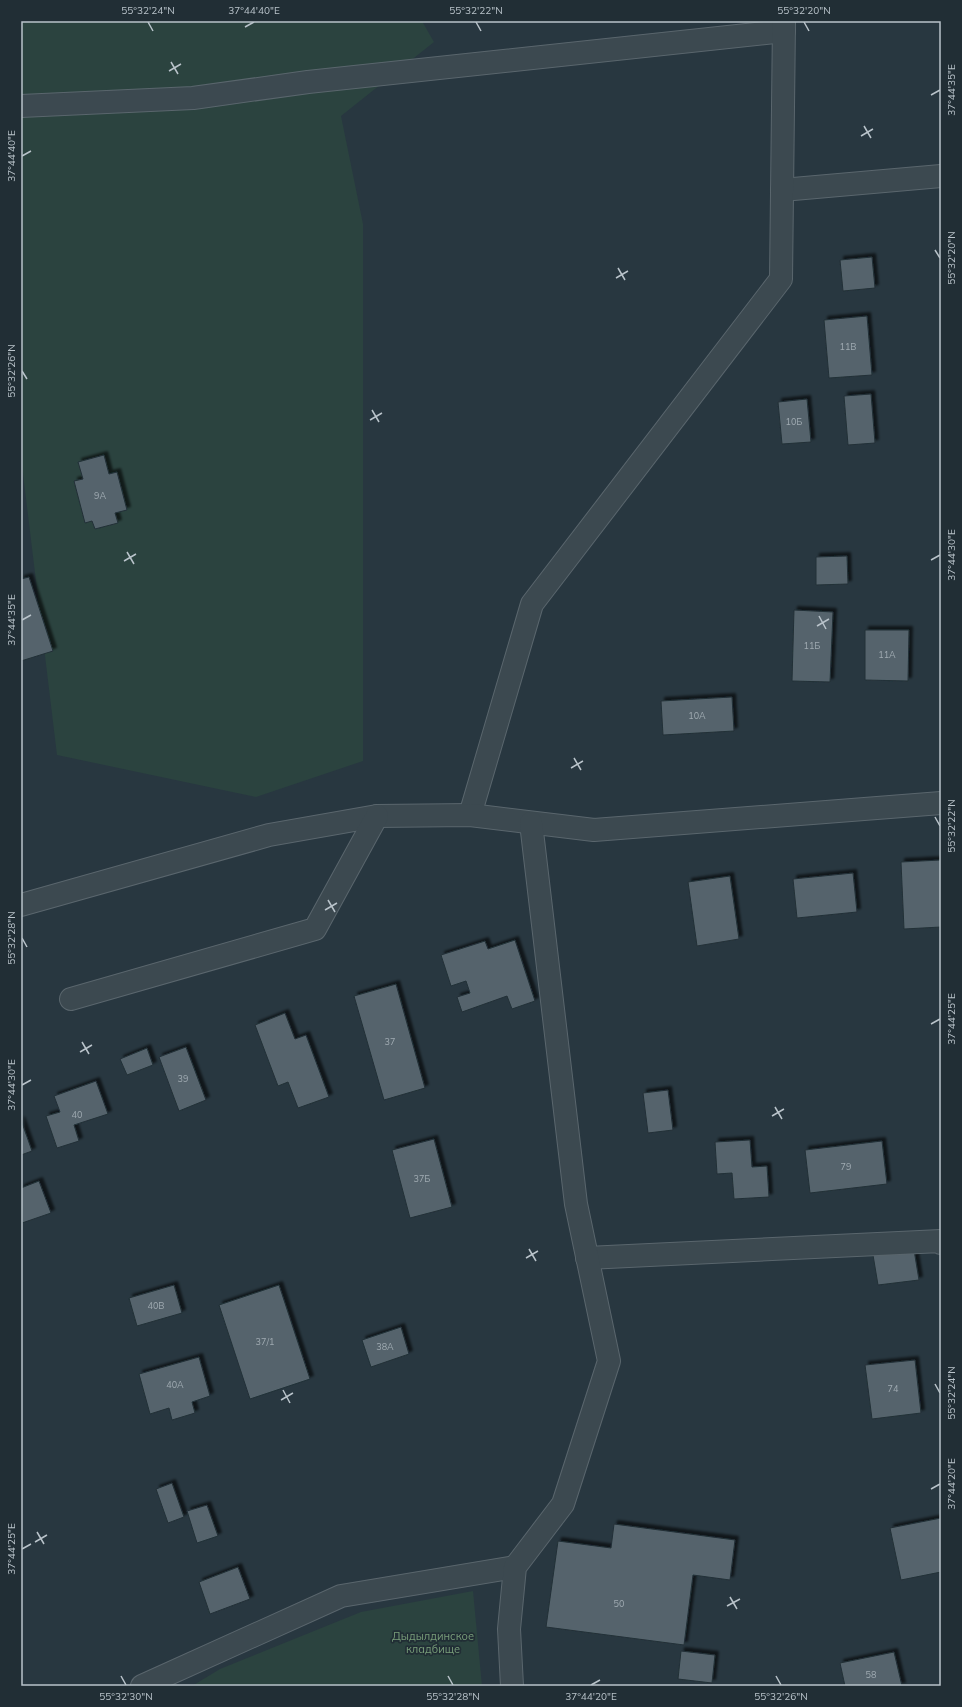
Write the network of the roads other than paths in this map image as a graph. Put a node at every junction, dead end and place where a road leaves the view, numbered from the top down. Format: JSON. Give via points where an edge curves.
{"nodes":[{"id":1,"x":784,"y":26,"type":"edge"},
{"id":2,"x":21,"y":106,"type":"edge"},
{"id":3,"x":941,"y":176,"type":"edge"},
{"id":4,"x":782,"y":190,"type":"junction"},
{"id":5,"x":941,"y":803,"type":"edge"},
{"id":6,"x":470,"y":815,"type":"junction"},
{"id":7,"x":377,"y":816,"type":"junction"},
{"id":8,"x":531,"y":823,"type":"junction"},
{"id":9,"x":21,"y":905,"type":"edge"},
{"id":10,"x":71,"y":998,"type":"dead end"},
{"id":11,"x":941,"y":1242,"type":"edge"},
{"id":12,"x":587,"y":1258,"type":"junction"},
{"id":13,"x":516,"y":1567,"type":"junction"},
{"id":14,"x":142,"y":1686,"type":"edge"},
{"id":15,"x":512,"y":1686,"type":"edge"}],
"edges":[{"from":1,"to":2,"type":"street","via":[[324,80],[193,98]]},
{"from":1,"to":4,"type":"street"},
{"from":3,"to":4,"type":"street"},
{"from":4,"to":6,"type":"street","via":[[781,279],[532,604]]},
{"from":5,"to":8,"type":"street","via":[[594,830]]},
{"from":6,"to":7,"type":"street"},
{"from":6,"to":8,"type":"street"},
{"from":7,"to":9,"type":"street","via":[[269,835]]},
{"from":7,"to":10,"type":"street","via":[[315,929]]},
{"from":8,"to":12,"type":"street","via":[[576,1204]]},
{"from":11,"to":12,"type":"street"},
{"from":12,"to":13,"type":"street","via":[[609,1361],[563,1504]]},
{"from":13,"to":14,"type":"street","via":[[341,1596]]},
{"from":13,"to":15,"type":"street","via":[[509,1630]]}]}
